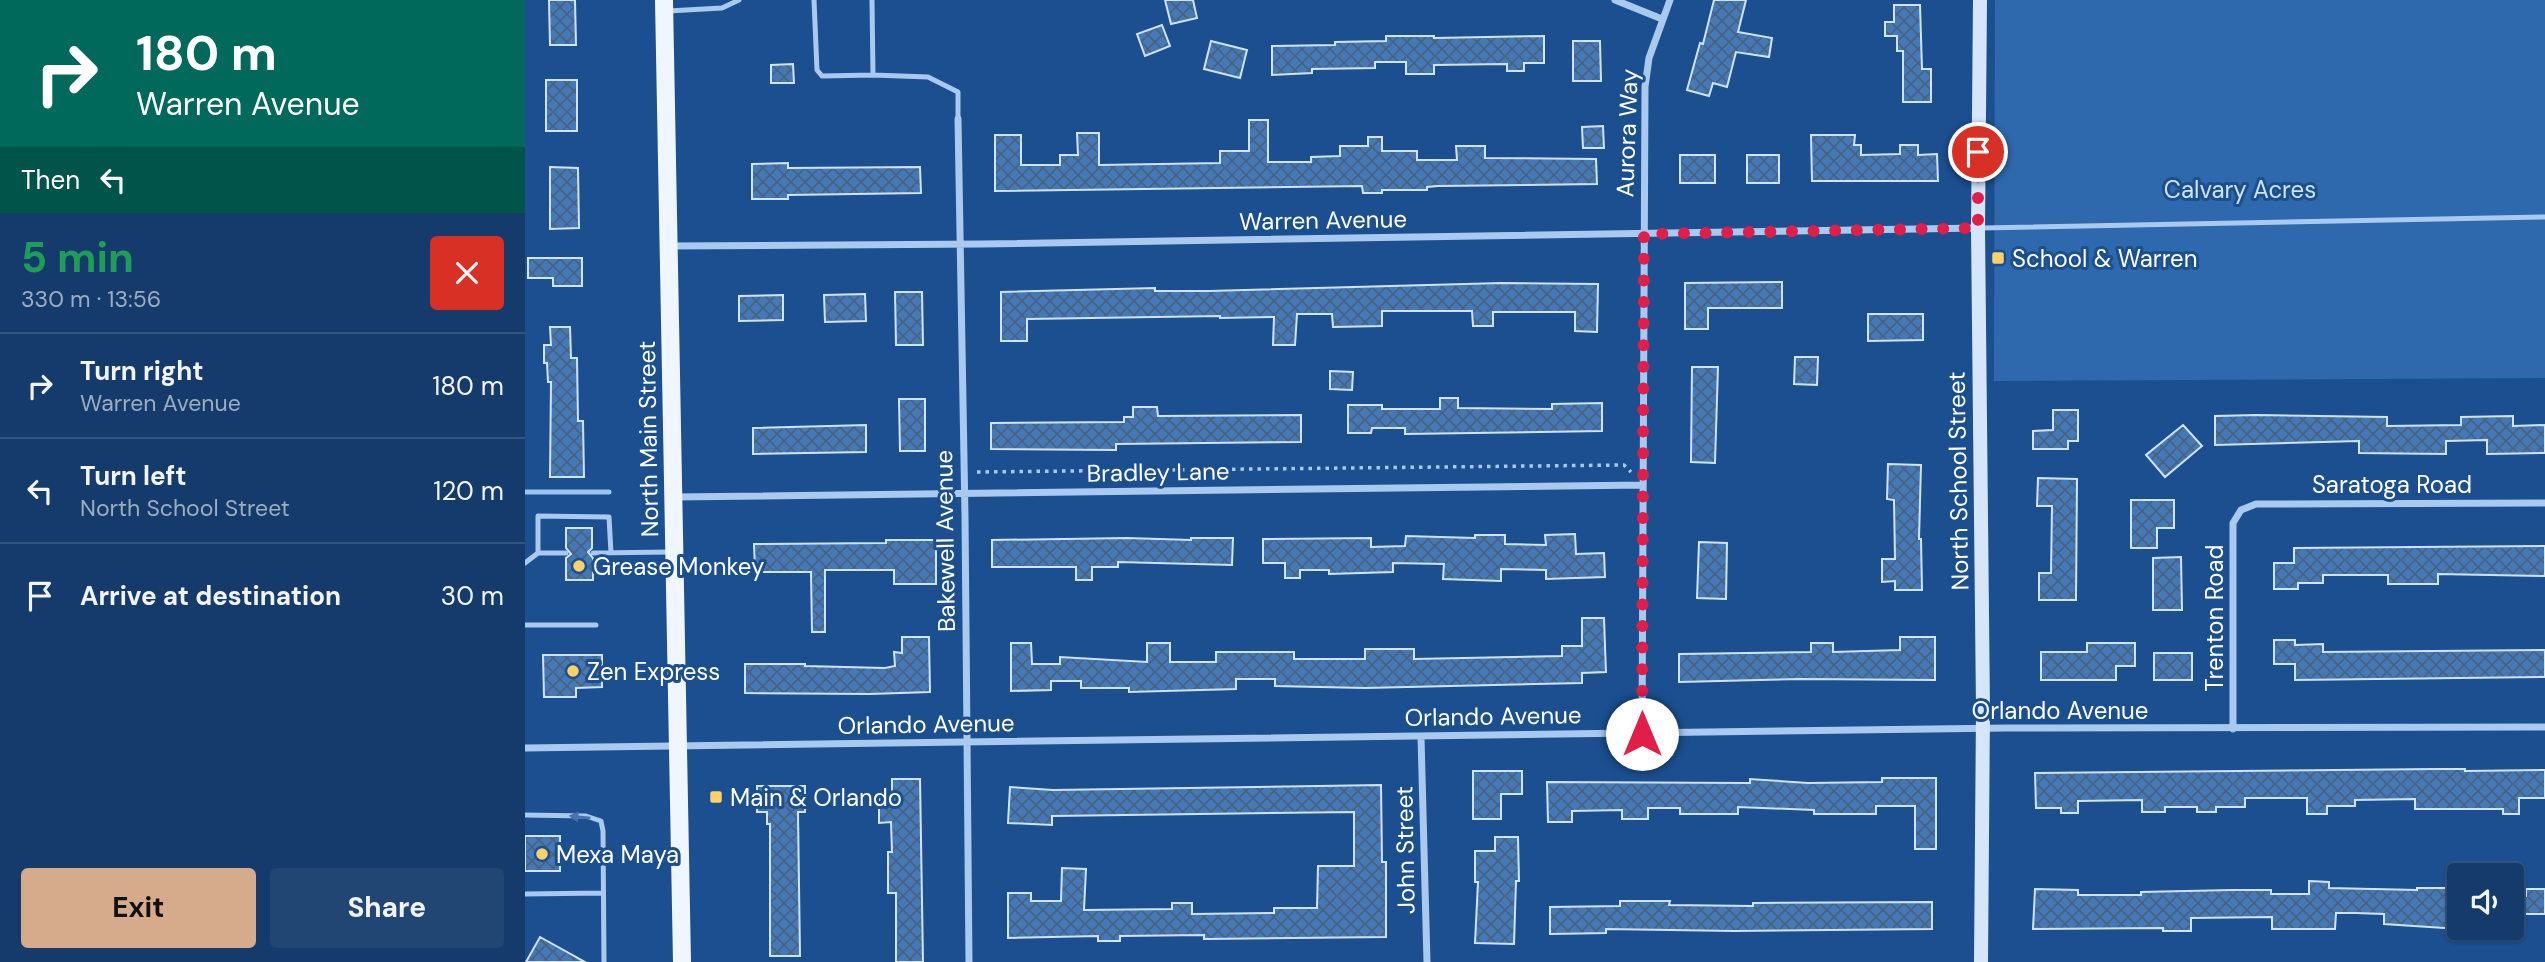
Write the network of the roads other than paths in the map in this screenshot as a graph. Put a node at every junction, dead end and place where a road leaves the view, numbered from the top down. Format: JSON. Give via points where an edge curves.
{"nodes":[{"id":1,"x":739,"y":0,"type":"edge"},
{"id":2,"x":814,"y":0,"type":"edge"},
{"id":3,"x":872,"y":0,"type":"edge"},
{"id":4,"x":1615,"y":0,"type":"edge"},
{"id":5,"x":1670,"y":0,"type":"edge"},
{"id":6,"x":1979,"y":0,"type":"edge"},
{"id":7,"x":664,"y":6,"type":"edge"},
{"id":8,"x":1662,"y":19,"type":"junction"},
{"id":9,"x":873,"y":75,"type":"junction"},
{"id":10,"x":958,"y":119,"type":"joint"},
{"id":11,"x":2545,"y":217,"type":"edge"},
{"id":12,"x":1978,"y":228,"type":"junction"},
{"id":13,"x":1644,"y":234,"type":"junction"},
{"id":14,"x":959,"y":244,"type":"junction"},
{"id":15,"x":669,"y":246,"type":"junction"},
{"id":16,"x":1643,"y":485,"type":"junction"},
{"id":17,"x":964,"y":493,"type":"junction"},
{"id":18,"x":674,"y":497,"type":"junction"},
{"id":19,"x":2545,"y":503,"type":"edge"},
{"id":20,"x":2241,"y":510,"type":"joint"},
{"id":21,"x":675,"y":552,"type":"junction"},
{"id":22,"x":538,"y":553,"type":"junction"},
{"id":23,"x":566,"y":553,"type":"dead end"},
{"id":24,"x":593,"y":553,"type":"dead end"},
{"id":25,"x":611,"y":553,"type":"junction"},
{"id":26,"x":525,"y":564,"type":"edge"},
{"id":27,"x":525,"y":625,"type":"edge"},
{"id":28,"x":596,"y":625,"type":"dead end"},
{"id":29,"x":2545,"y":727,"type":"edge"},
{"id":30,"x":1983,"y":729,"type":"junction"},
{"id":31,"x":2233,"y":729,"type":"junction"},
{"id":32,"x":1642,"y":734,"type":"junction"},
{"id":33,"x":1421,"y":737,"type":"junction"},
{"id":34,"x":967,"y":743,"type":"junction"},
{"id":35,"x":678,"y":747,"type":"junction"},
{"id":36,"x":525,"y":748,"type":"edge"},
{"id":37,"x":525,"y":808,"type":"edge"},
{"id":38,"x":525,"y":816,"type":"edge"},
{"id":39,"x":603,"y":893,"type":"junction"},
{"id":40,"x":525,"y":894,"type":"edge"},
{"id":41,"x":604,"y":962,"type":"edge"},
{"id":42,"x":682,"y":962,"type":"edge"},
{"id":43,"x":969,"y":962,"type":"edge"},
{"id":44,"x":1427,"y":962,"type":"edge"},
{"id":45,"x":1981,"y":962,"type":"edge"}],
"edges":[{"from":1,"to":7,"type":"lane","via":[[722,8]]},
{"from":2,"to":9,"type":"lane","via":[[817,70],[822,76]]},
{"from":3,"to":9,"type":"lane"},
{"from":4,"to":8,"type":"street"},
{"from":5,"to":8,"type":"street","name":"Aurora Way"},
{"from":6,"to":12,"type":"street","name":"North School Street"},
{"from":7,"to":15,"type":"main road","name":"North Main Street"},
{"from":8,"to":13,"type":"street","name":"Aurora Way","via":[[1645,87]]},
{"from":9,"to":10,"type":"lane","via":[[928,77],[958,92]]},
{"from":10,"to":14,"type":"street","name":"Bakewell Avenue"},
{"from":11,"to":12,"type":"lane"},
{"from":12,"to":13,"type":"street","name":"Warren Avenue"},
{"from":12,"to":30,"type":"street","name":"North School Street"},
{"from":13,"to":14,"type":"street","name":"Warren Avenue"},
{"from":13,"to":16,"type":"street","name":"Aurora Way"},
{"from":14,"to":15,"type":"street","name":"Warren Avenue"},
{"from":14,"to":17,"type":"street","name":"Bakewell Avenue"},
{"from":15,"to":18,"type":"main road","name":"North Main Street"},
{"from":16,"to":17,"type":"street","name":"Bradley Lane"},
{"from":16,"to":32,"type":"street","name":"Aurora Way"},
{"from":17,"to":18,"type":"street","name":"Bradley Lane"},
{"from":17,"to":34,"type":"street","name":"Bakewell Avenue"},
{"from":18,"to":21,"type":"main road","name":"North Main Street"},
{"from":19,"to":20,"type":"street","name":"Saratoga Road","via":[[2256,504]]},
{"from":20,"to":31,"type":"street","name":"Trenton Road","via":[[2233,523]]},
{"from":21,"to":25,"type":"lane"},
{"from":21,"to":35,"type":"main road","name":"North Main Street"},
{"from":22,"to":23,"type":"lane"},
{"from":22,"to":25,"type":"lane","via":[[538,516],[609,517]]},
{"from":22,"to":26,"type":"lane"},
{"from":24,"to":25,"type":"lane"},
{"from":27,"to":28,"type":"lane"},
{"from":29,"to":31,"type":"street","name":"Orlando Avenue"},
{"from":30,"to":31,"type":"street","name":"Orlando Avenue"},
{"from":30,"to":32,"type":"street","name":"Orlando Avenue"},
{"from":30,"to":45,"type":"street","name":"North School Street"},
{"from":32,"to":33,"type":"street","name":"Orlando Avenue"},
{"from":33,"to":34,"type":"street","name":"Orlando Avenue"},
{"from":33,"to":44,"type":"street","name":"John Street"},
{"from":34,"to":35,"type":"street","name":"Orlando Avenue"},
{"from":34,"to":43,"type":"street","name":"Bakewell Avenue"},
{"from":35,"to":36,"type":"street","name":"Orlando Avenue"},
{"from":35,"to":42,"type":"main road","name":"North Main Street"},
{"from":37,"to":38,"type":"lane"},
{"from":39,"to":38,"type":"lane","one_way":true,"via":[[600,821],[586,816]]},
{"from":39,"to":40,"type":"lane"},
{"from":39,"to":41,"type":"lane"}]}
